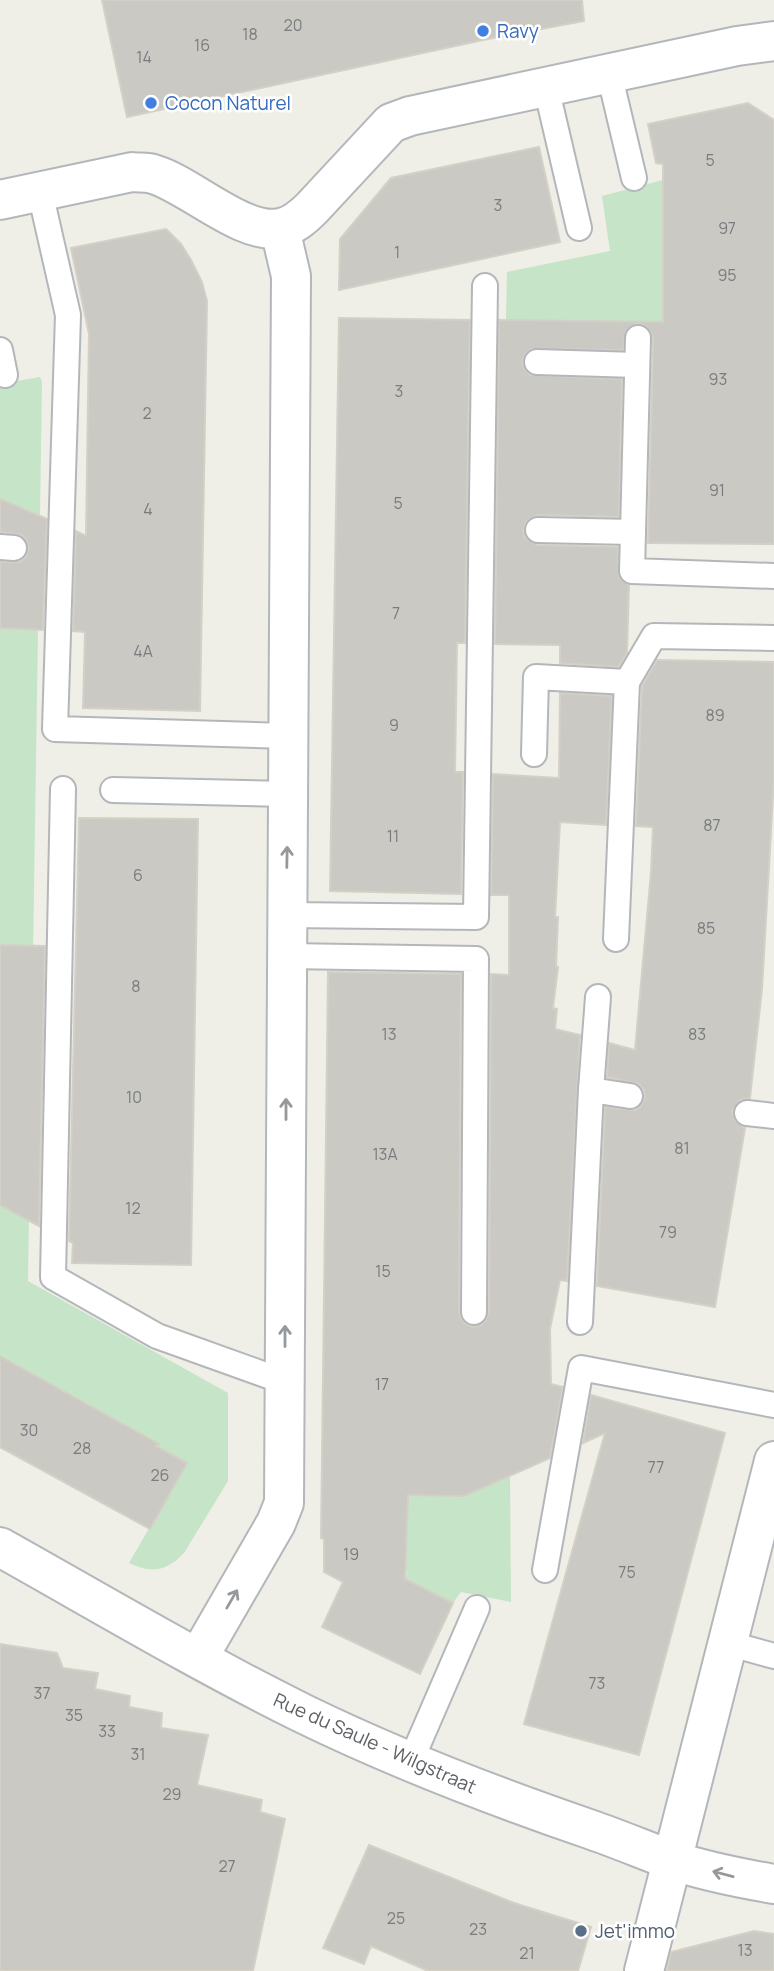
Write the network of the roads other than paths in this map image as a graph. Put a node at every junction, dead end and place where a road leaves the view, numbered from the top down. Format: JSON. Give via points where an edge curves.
{"nodes":[{"id":1,"x":774,"y":41,"type":"edge"},
{"id":2,"x":609,"y":73,"type":"junction"},
{"id":3,"x":546,"y":87,"type":"junction"},
{"id":4,"x":634,"y":178,"type":"dead end"},
{"id":5,"x":40,"y":192,"type":"junction"},
{"id":6,"x":0,"y":200,"type":"edge"},
{"id":7,"x":579,"y":228,"type":"dead end"},
{"id":8,"x":280,"y":229,"type":"junction"},
{"id":9,"x":485,"y":286,"type":"dead end"},
{"id":10,"x":638,"y":338,"type":"dead end"},
{"id":11,"x":0,"y":350,"type":"edge"},
{"id":12,"x":537,"y":362,"type":"dead end"},
{"id":13,"x":637,"y":365,"type":"junction"},
{"id":14,"x":5,"y":374,"type":"dead end"},
{"id":15,"x":538,"y":530,"type":"dead end"},
{"id":16,"x":633,"y":532,"type":"junction"},
{"id":17,"x":774,"y":576,"type":"edge"},
{"id":18,"x":774,"y":638,"type":"edge"},
{"id":19,"x":627,"y":682,"type":"junction"},
{"id":20,"x":288,"y":736,"type":"junction"},
{"id":21,"x":534,"y":754,"type":"dead end"},
{"id":22,"x":63,"y":789,"type":"dead end"},
{"id":23,"x":113,"y":790,"type":"dead end"},
{"id":24,"x":288,"y":794,"type":"junction"},
{"id":25,"x":286,"y":915,"type":"junction"},
{"id":26,"x":616,"y":939,"type":"dead end"},
{"id":27,"x":286,"y":956,"type":"junction"},
{"id":28,"x":598,"y":997,"type":"dead end"},
{"id":29,"x":591,"y":1090,"type":"junction"},
{"id":30,"x":630,"y":1096,"type":"dead end"},
{"id":31,"x":747,"y":1113,"type":"dead end"},
{"id":32,"x":774,"y":1116,"type":"edge"},
{"id":33,"x":474,"y":1312,"type":"dead end"},
{"id":34,"x":580,"y":1322,"type":"dead end"},
{"id":35,"x":285,"y":1382,"type":"junction"},
{"id":36,"x":774,"y":1405,"type":"edge"},
{"id":37,"x":774,"y":1461,"type":"edge"},
{"id":38,"x":0,"y":1547,"type":"edge"},
{"id":39,"x":545,"y":1570,"type":"dead end"},
{"id":40,"x":477,"y":1608,"type":"dead end"},
{"id":41,"x":727,"y":1643,"type":"junction"},
{"id":42,"x":774,"y":1656,"type":"edge"},
{"id":43,"x":198,"y":1658,"type":"junction"},
{"id":44,"x":410,"y":1763,"type":"junction"},
{"id":45,"x":672,"y":1860,"type":"junction"},
{"id":46,"x":774,"y":1884,"type":"edge"},
{"id":47,"x":644,"y":1971,"type":"edge"}],
"edges":[{"from":1,"to":2,"type":"street"},
{"from":2,"to":3,"type":"street"},
{"from":2,"to":4,"type":"lane"},
{"from":3,"to":7,"type":"lane"},
{"from":3,"to":8,"type":"street","via":[[391,123],[312,208]]},
{"from":5,"to":6,"type":"street"},
{"from":5,"to":8,"type":"street","via":[[151,173],[260,228]]},
{"from":5,"to":20,"type":"lane","via":[[68,315],[55,729]]},
{"from":8,"to":20,"type":"street","via":[[290,276]]},
{"from":9,"to":25,"type":"lane","via":[[476,917]]},
{"from":10,"to":13,"type":"lane"},
{"from":11,"to":14,"type":"lane"},
{"from":12,"to":13,"type":"lane"},
{"from":13,"to":16,"type":"lane"},
{"from":15,"to":16,"type":"lane"},
{"from":16,"to":17,"type":"lane","via":[[632,571]]},
{"from":18,"to":19,"type":"lane","via":[[654,636]]},
{"from":19,"to":21,"type":"lane","via":[[536,677]]},
{"from":19,"to":26,"type":"lane"},
{"from":20,"to":24,"type":"street"},
{"from":22,"to":35,"type":"lane","via":[[53,1277],[157,1336]]},
{"from":23,"to":24,"type":"lane"},
{"from":25,"to":24,"type":"street","one_way":true},
{"from":25,"to":27,"type":"street"},
{"from":27,"to":33,"type":"lane","via":[[476,959]]},
{"from":35,"to":27,"type":"street","one_way":true},
{"from":28,"to":29,"type":"lane"},
{"from":29,"to":30,"type":"lane"},
{"from":29,"to":34,"type":"lane"},
{"from":31,"to":32,"type":"lane"},
{"from":43,"to":35,"type":"street","one_way":true,"via":[[282,1509]]},
{"from":36,"to":39,"type":"lane","via":[[581,1368]]},
{"from":37,"to":41,"type":"street"},
{"from":38,"to":43,"type":"street","name":"Rue du Saule - Wilgstraat"},
{"from":40,"to":44,"type":"lane"},
{"from":41,"to":42,"type":"lane"},
{"from":41,"to":45,"type":"street"},
{"from":43,"to":44,"type":"street","name":"Rue du Saule - Wilgstraat"},
{"from":44,"to":45,"type":"street","name":"Rue du Saule - Wilgstraat"},
{"from":46,"to":45,"type":"street","name":"Rue du Saule - Wilgstraat","one_way":true},
{"from":45,"to":47,"type":"street"}]}
